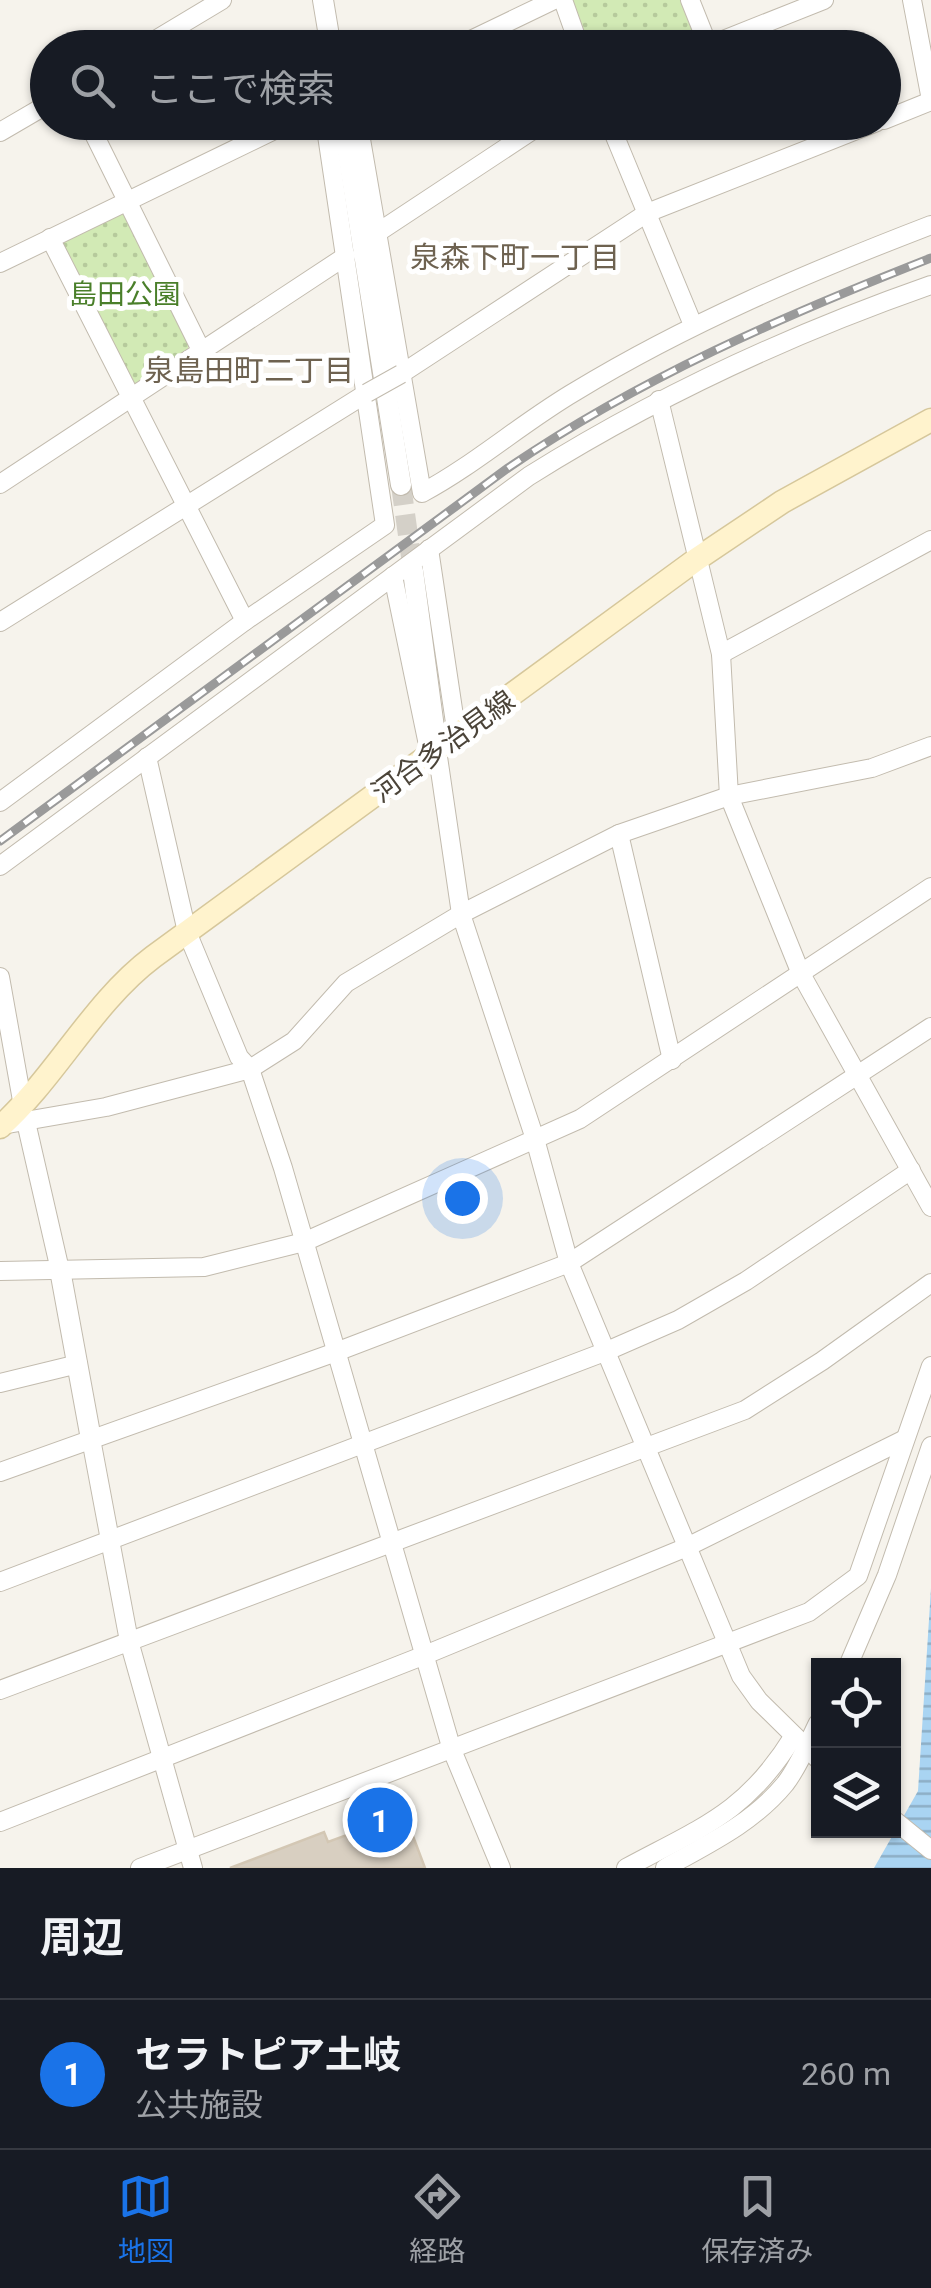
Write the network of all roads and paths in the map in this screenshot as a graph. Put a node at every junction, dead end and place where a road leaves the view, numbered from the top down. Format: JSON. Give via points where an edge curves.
{"nodes":[{"id":1,"x":222,"y":0,"type":"edge"},
{"id":2,"x":323,"y":0,"type":"edge"},
{"id":3,"x":554,"y":0,"type":"edge"},
{"id":4,"x":563,"y":0,"type":"edge"},
{"id":5,"x":690,"y":0,"type":"edge"},
{"id":6,"x":824,"y":0,"type":"edge"},
{"id":7,"x":912,"y":0,"type":"edge"},
{"id":8,"x":172,"y":30,"type":"edge"},
{"id":9,"x":328,"y":30,"type":"edge"},
{"id":10,"x":492,"y":30,"type":"edge"},
{"id":11,"x":574,"y":30,"type":"edge"},
{"id":12,"x":700,"y":30,"type":"edge"},
{"id":13,"x":746,"y":30,"type":"edge"},
{"id":14,"x":931,"y":101,"type":"edge"},
{"id":15,"x":901,"y":113,"type":"edge"},
{"id":16,"x":30,"y":114,"type":"edge"},
{"id":17,"x":0,"y":132,"type":"edge"},
{"id":18,"x":97,"y":140,"type":"edge"},
{"id":19,"x":252,"y":140,"type":"edge"},
{"id":20,"x":328,"y":140,"type":"edge"},
{"id":21,"x":346,"y":140,"type":"edge"},
{"id":22,"x":361,"y":140,"type":"edge"},
{"id":23,"x":519,"y":140,"type":"edge"},
{"id":24,"x":617,"y":140,"type":"edge"},
{"id":25,"x":832,"y":140,"type":"edge"},
{"id":26,"x":126,"y":200,"type":"junction"},
{"id":27,"x":647,"y":213,"type":"junction"},
{"id":28,"x":931,"y":225,"type":"edge"},
{"id":29,"x":377,"y":233,"type":"junction"},
{"id":30,"x":50,"y":238,"type":"junction"},
{"id":31,"x":346,"y":256,"type":"junction"},
{"id":32,"x":0,"y":263,"type":"edge"},
{"id":33,"x":931,"y":285,"type":"edge"},
{"id":34,"x":693,"y":325,"type":"junction"},
{"id":35,"x":202,"y":352,"type":"junction"},
{"id":36,"x":401,"y":374,"type":"junction"},
{"id":37,"x":367,"y":393,"type":"junction"},
{"id":38,"x":130,"y":397,"type":"junction"},
{"id":39,"x":659,"y":400,"type":"junction"},
{"id":40,"x":931,"y":420,"type":"edge"},
{"id":41,"x":0,"y":484,"type":"edge"},
{"id":42,"x":401,"y":485,"type":"tunnel mouth"},
{"id":43,"x":186,"y":506,"type":"junction"},
{"id":44,"x":931,"y":540,"type":"edge"},
{"id":45,"x":428,"y":549,"type":"junction"},
{"id":46,"x":698,"y":559,"type":"junction"},
{"id":47,"x":403,"y":573,"type":"junction"},
{"id":48,"x":246,"y":620,"type":"junction"},
{"id":49,"x":0,"y":622,"type":"edge"},
{"id":50,"x":721,"y":654,"type":"junction"},
{"id":51,"x":931,"y":746,"type":"edge"},
{"id":52,"x":441,"y":747,"type":"junction"},
{"id":53,"x":147,"y":758,"type":"junction"},
{"id":54,"x":729,"y":796,"type":"junction"},
{"id":55,"x":0,"y":802,"type":"edge"},
{"id":56,"x":619,"y":834,"type":"junction"},
{"id":57,"x":0,"y":866,"type":"edge"},
{"id":58,"x":931,"y":886,"type":"edge"},
{"id":59,"x":461,"y":914,"type":"junction"},
{"id":60,"x":187,"y":932,"type":"junction"},
{"id":61,"x":801,"y":974,"type":"junction"},
{"id":62,"x":0,"y":977,"type":"edge"},
{"id":63,"x":931,"y":1027,"type":"edge"},
{"id":64,"x":672,"y":1060,"type":"junction"},
{"id":65,"x":250,"y":1069,"type":"junction"},
{"id":66,"x":859,"y":1075,"type":"junction"},
{"id":67,"x":25,"y":1114,"type":"junction"},
{"id":68,"x":1,"y":1126,"type":"edge"},
{"id":69,"x":535,"y":1139,"type":"junction"},
{"id":70,"x":911,"y":1170,"type":"junction"},
{"id":71,"x":931,"y":1207,"type":"edge"},
{"id":72,"x":304,"y":1242,"type":"junction"},
{"id":73,"x":570,"y":1263,"type":"junction"},
{"id":74,"x":60,"y":1270,"type":"junction"},
{"id":75,"x":0,"y":1271,"type":"edge"},
{"id":76,"x":931,"y":1282,"type":"edge"},
{"id":77,"x":607,"y":1351,"type":"junction"},
{"id":78,"x":336,"y":1352,"type":"junction"},
{"id":79,"x":78,"y":1364,"type":"junction"},
{"id":80,"x":931,"y":1366,"type":"edge"},
{"id":81,"x":0,"y":1383,"type":"edge"},
{"id":82,"x":91,"y":1440,"type":"junction"},
{"id":83,"x":905,"y":1440,"type":"junction"},
{"id":84,"x":363,"y":1444,"type":"junction"},
{"id":85,"x":647,"y":1446,"type":"junction"},
{"id":86,"x":931,"y":1446,"type":"edge"},
{"id":87,"x":0,"y":1472,"type":"edge"},
{"id":88,"x":110,"y":1540,"type":"junction"},
{"id":89,"x":393,"y":1542,"type":"junction"},
{"id":90,"x":687,"y":1547,"type":"junction"},
{"id":91,"x":0,"y":1582,"type":"edge"},
{"id":92,"x":130,"y":1642,"type":"junction"},
{"id":93,"x":727,"y":1645,"type":"junction"},
{"id":94,"x":425,"y":1655,"type":"junction"},
{"id":95,"x":851,"y":1658,"type":"edge"},
{"id":96,"x":0,"y":1690,"type":"edge"},
{"id":97,"x":452,"y":1750,"type":"junction"},
{"id":98,"x":808,"y":1750,"type":"edge"},
{"id":99,"x":160,"y":1758,"type":"junction"},
{"id":100,"x":0,"y":1822,"type":"edge"},
{"id":101,"x":901,"y":1826,"type":"edge"},
{"id":102,"x":931,"y":1850,"type":"edge"},
{"id":103,"x":190,"y":1859,"type":"edge"},
{"id":104,"x":140,"y":1868,"type":"edge"},
{"id":105,"x":501,"y":1868,"type":"edge"},
{"id":106,"x":626,"y":1868,"type":"edge"},
{"id":107,"x":665,"y":1868,"type":"edge"}],
"edges":[{"from":1,"to":8,"type":"street"},
{"from":2,"to":9,"type":"street"},
{"from":3,"to":10,"type":"street"},
{"from":4,"to":11,"type":"street"},
{"from":5,"to":12,"type":"street"},
{"from":6,"to":13,"type":"street"},
{"from":7,"to":14,"type":"street"},
{"from":14,"to":15,"type":"street"},
{"from":16,"to":17,"type":"street"},
{"from":18,"to":26,"type":"street"},
{"from":19,"to":26,"type":"street"},
{"from":20,"to":31,"type":"street"},
{"from":21,"to":42,"type":"street"},
{"from":22,"to":29,"type":"street"},
{"from":23,"to":29,"type":"street"},
{"from":24,"to":27,"type":"street"},
{"from":25,"to":27,"type":"street"},
{"from":26,"to":30,"type":"street"},
{"from":26,"to":35,"type":"street"},
{"from":27,"to":34,"type":"street"},
{"from":27,"to":36,"type":"street"},
{"from":28,"to":34,"type":"street"},
{"from":29,"to":36,"type":"street"},
{"from":30,"to":32,"type":"street"},
{"from":30,"to":38,"type":"street"},
{"from":31,"to":35,"type":"street"},
{"from":31,"to":37,"type":"street"},
{"from":33,"to":39,"type":"street"},
{"from":34,"to":36,"type":"street","via":[[574,391],[422,493]]},
{"from":35,"to":38,"type":"street"},
{"from":36,"to":37,"type":"street","bridge":true},
{"from":37,"to":43,"type":"street"},
{"from":37,"to":48,"type":"street","via":[[385,525]]},
{"from":38,"to":41,"type":"street"},
{"from":38,"to":43,"type":"street"},
{"from":39,"to":45,"type":"street","via":[[529,476]]},
{"from":39,"to":46,"type":"street"},
{"from":40,"to":46,"type":"main road","name":"河合多治見線","via":[[782,502]]},
{"from":43,"to":48,"type":"street"},
{"from":43,"to":49,"type":"street"},
{"from":44,"to":50,"type":"street"},
{"from":45,"to":47,"type":"street"},
{"from":45,"to":52,"type":"street"},
{"from":46,"to":50,"type":"street"},
{"from":46,"to":52,"type":"main road","name":"河合多治見線"},
{"from":47,"to":52,"type":"street"},
{"from":47,"to":53,"type":"street"},
{"from":48,"to":55,"type":"street"},
{"from":50,"to":54,"type":"street"},
{"from":51,"to":54,"type":"street","via":[[872,768]]},
{"from":52,"to":59,"type":"street"},
{"from":52,"to":60,"type":"main road","name":"河合多治見線"},
{"from":53,"to":57,"type":"street"},
{"from":53,"to":60,"type":"street"},
{"from":54,"to":56,"type":"street"},
{"from":54,"to":61,"type":"street"},
{"from":56,"to":59,"type":"street"},
{"from":56,"to":64,"type":"street"},
{"from":58,"to":61,"type":"street"},
{"from":59,"to":65,"type":"street","via":[[346,982],[294,1041]]},
{"from":59,"to":69,"type":"street"},
{"from":60,"to":65,"type":"street","via":[[239,1058]]},
{"from":60,"to":67,"type":"main road","name":"河合多治見線","via":[[132,973]]},
{"from":61,"to":64,"type":"street"},
{"from":61,"to":66,"type":"street"},
{"from":62,"to":67,"type":"street"},
{"from":63,"to":66,"type":"street"},
{"from":64,"to":69,"type":"street","via":[[580,1119]]},
{"from":65,"to":67,"type":"street","via":[[106,1107]]},
{"from":65,"to":72,"type":"street"},
{"from":66,"to":70,"type":"street"},
{"from":66,"to":73,"type":"street"},
{"from":67,"to":68,"type":"main road","name":"河合多治見線"},
{"from":67,"to":74,"type":"street"},
{"from":69,"to":72,"type":"street"},
{"from":69,"to":73,"type":"street"},
{"from":70,"to":71,"type":"street"},
{"from":70,"to":77,"type":"street","via":[[746,1281]]},
{"from":72,"to":74,"type":"street","via":[[204,1268]]},
{"from":72,"to":78,"type":"street"},
{"from":73,"to":77,"type":"street"},
{"from":73,"to":78,"type":"street"},
{"from":74,"to":75,"type":"street"},
{"from":74,"to":79,"type":"street"},
{"from":76,"to":85,"type":"street","via":[[745,1410]]},
{"from":77,"to":84,"type":"street"},
{"from":77,"to":85,"type":"street"},
{"from":78,"to":82,"type":"street"},
{"from":78,"to":84,"type":"street"},
{"from":79,"to":81,"type":"street"},
{"from":79,"to":82,"type":"street"},
{"from":80,"to":83,"type":"street"},
{"from":82,"to":87,"type":"street"},
{"from":82,"to":88,"type":"street"},
{"from":83,"to":90,"type":"street"},
{"from":83,"to":93,"type":"street","via":[[858,1576],[809,1612]]},
{"from":84,"to":88,"type":"street"},
{"from":84,"to":89,"type":"street"},
{"from":85,"to":89,"type":"street"},
{"from":85,"to":90,"type":"street"},
{"from":86,"to":95,"type":"street"},
{"from":88,"to":91,"type":"street"},
{"from":88,"to":92,"type":"street"},
{"from":89,"to":92,"type":"street"},
{"from":89,"to":94,"type":"street"},
{"from":90,"to":93,"type":"street"},
{"from":90,"to":94,"type":"street"},
{"from":92,"to":96,"type":"street"},
{"from":92,"to":99,"type":"street"},
{"from":93,"to":97,"type":"street"},
{"from":93,"to":98,"type":"street","via":[[758,1700]]},
{"from":94,"to":97,"type":"street"},
{"from":94,"to":99,"type":"street"},
{"from":97,"to":103,"type":"street"},
{"from":97,"to":105,"type":"street"},
{"from":98,"to":106,"type":"street","via":[[772,1770],[722,1817]]},
{"from":98,"to":107,"type":"street","via":[[759,1811]]},
{"from":99,"to":100,"type":"street"},
{"from":99,"to":103,"type":"street"},
{"from":101,"to":102,"type":"street"},
{"from":103,"to":104,"type":"street"}]}
